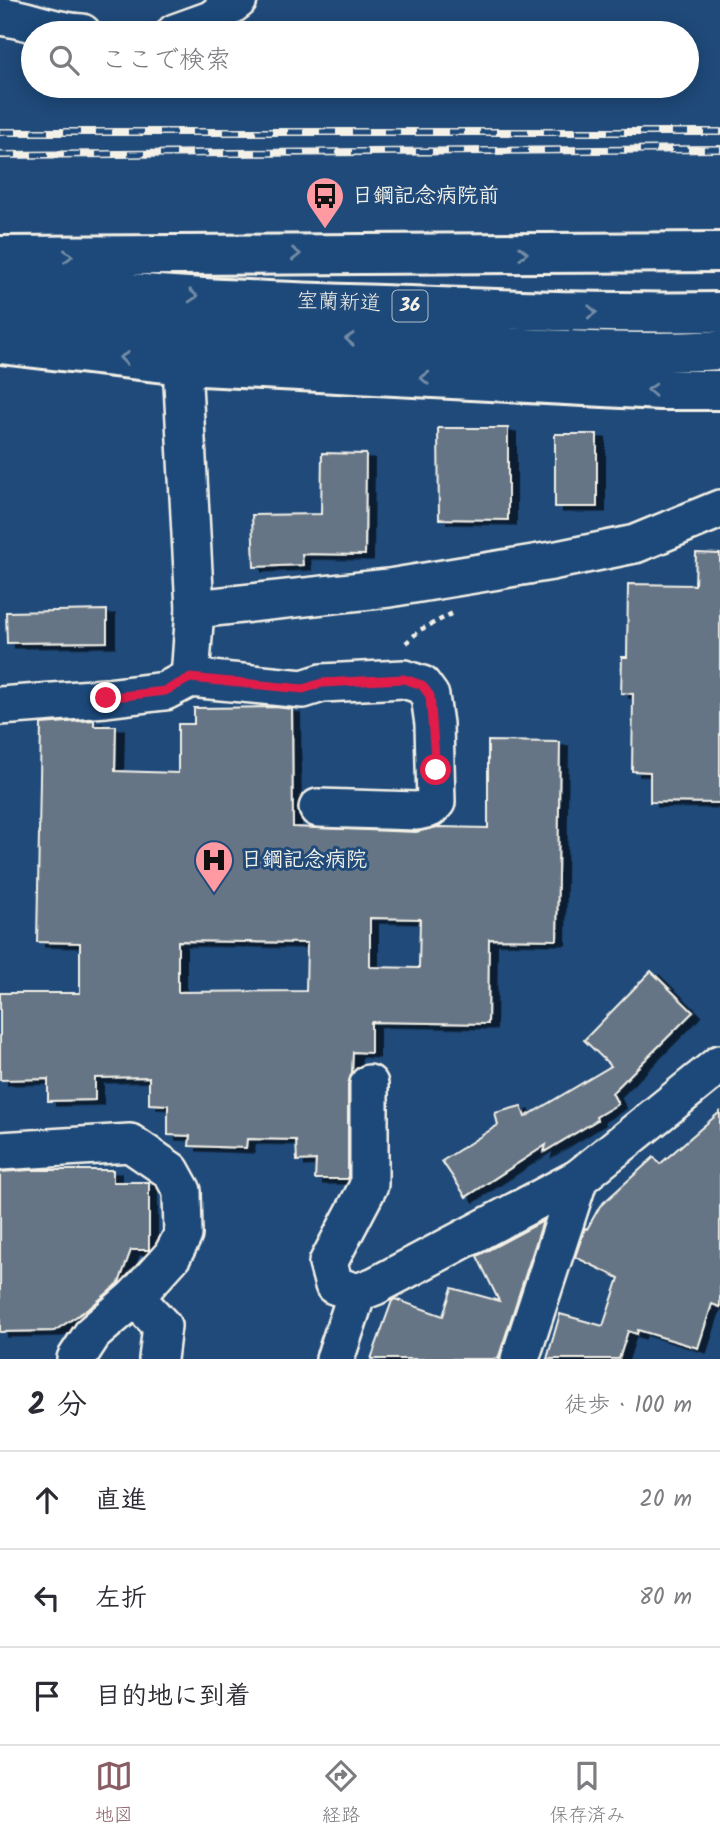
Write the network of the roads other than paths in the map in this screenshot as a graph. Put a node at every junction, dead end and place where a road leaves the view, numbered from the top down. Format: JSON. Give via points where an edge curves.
{"nodes":[{"id":1,"x":238,"y":0,"type":"edge"},
{"id":2,"x":0,"y":16,"type":"edge"},
{"id":3,"x":27,"y":21,"type":"edge"},
{"id":4,"x":208,"y":21,"type":"edge"},
{"id":5,"x":720,"y":252,"type":"edge"},
{"id":6,"x":0,"y":256,"type":"edge"},
{"id":7,"x":0,"y":278,"type":"edge"},
{"id":8,"x":100,"y":307,"type":"junction"},
{"id":9,"x":720,"y":312,"type":"edge"},
{"id":10,"x":0,"y":315,"type":"edge"},
{"id":11,"x":0,"y":344,"type":"edge"},
{"id":12,"x":720,"y":349,"type":"edge"},
{"id":13,"x":182,"y":365,"type":"junction"},
{"id":14,"x":720,"y":390,"type":"edge"},
{"id":15,"x":720,"y":509,"type":"edge"},
{"id":16,"x":195,"y":609,"type":"junction"},
{"id":17,"x":190,"y":678,"type":"junction"},
{"id":18,"x":0,"y":706,"type":"edge"},
{"id":19,"x":318,"y":808,"type":"dead end"},
{"id":20,"x":720,"y":1064,"type":"edge"},
{"id":21,"x":369,"y":1084,"type":"dead end"},
{"id":22,"x":0,"y":1152,"type":"edge"},
{"id":23,"x":579,"y":1178,"type":"junction"},
{"id":24,"x":357,"y":1293,"type":"junction"},
{"id":25,"x":135,"y":1297,"type":"junction"},
{"id":26,"x":76,"y":1359,"type":"edge"},
{"id":27,"x":159,"y":1359,"type":"edge"},
{"id":28,"x":335,"y":1359,"type":"edge"},
{"id":29,"x":520,"y":1359,"type":"edge"}],
"edges":[{"from":1,"to":4,"type":"street"},
{"from":2,"to":3,"type":"street"},
{"from":6,"to":5,"type":"highway","one_way":true},
{"from":7,"to":8,"type":"highway","name":"室蘭新道","number":"36"},
{"from":8,"to":9,"type":"highway","name":"室蘭新道","number":"36","one_way":true,"via":[[336,303],[642,314]]},
{"from":8,"to":10,"type":"highway","name":"室蘭新道","number":"36"},
{"from":12,"to":8,"type":"highway","name":"室蘭新道","number":"36","one_way":true,"via":[[527,347],[214,332]]},
{"from":13,"to":11,"type":"highway","one_way":true},
{"from":14,"to":13,"type":"highway","one_way":true},
{"from":13,"to":16,"type":"street"},
{"from":15,"to":16,"type":"street","via":[[635,544],[552,561],[389,588]]},
{"from":16,"to":17,"type":"street"},
{"from":17,"to":18,"type":"street","via":[[165,691]]},
{"from":17,"to":19,"type":"street","via":[[303,689],[322,683],[404,679],[422,685],[430,696],[434,724],[436,802],[417,811]]},
{"from":20,"to":23,"type":"street"},
{"from":21,"to":24,"type":"street","via":[[369,1185],[328,1263],[334,1285]]},
{"from":22,"to":25,"type":"street","via":[[130,1143],[171,1171],[182,1191],[183,1235],[172,1256]]},
{"from":23,"to":24,"type":"street"},
{"from":23,"to":29,"type":"street"},
{"from":24,"to":28,"type":"street"},
{"from":25,"to":26,"type":"street","via":[[93,1333]]},
{"from":25,"to":27,"type":"street","via":[[162,1326]]}]}
